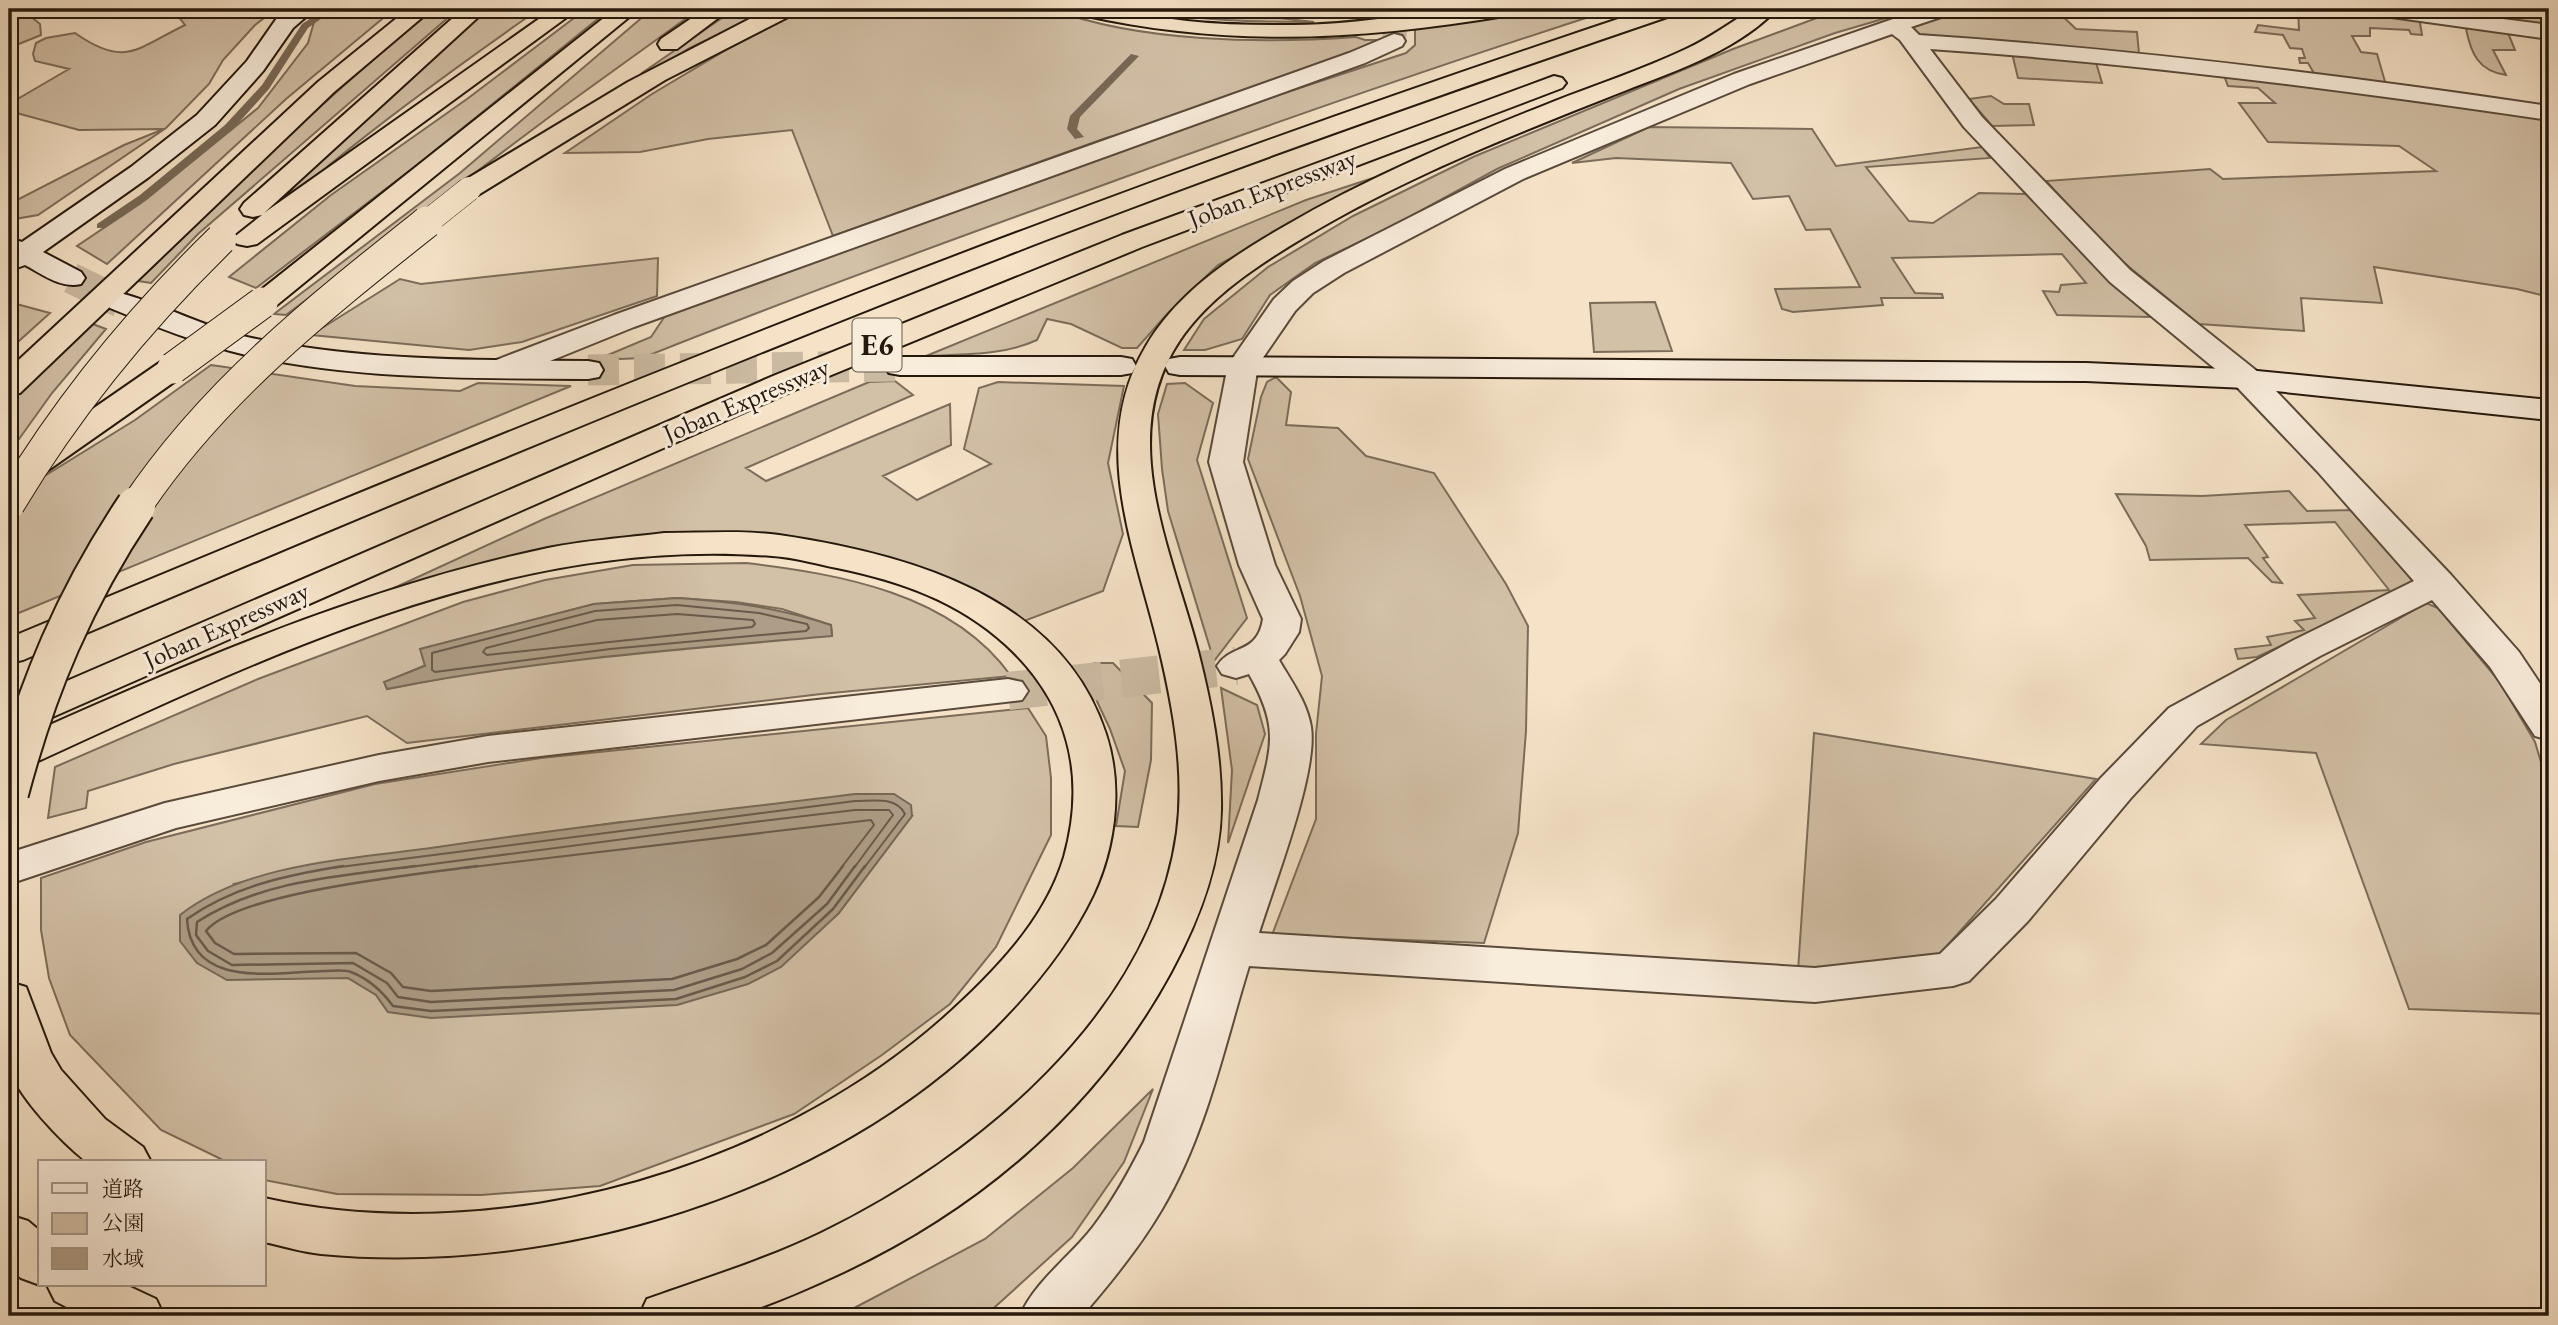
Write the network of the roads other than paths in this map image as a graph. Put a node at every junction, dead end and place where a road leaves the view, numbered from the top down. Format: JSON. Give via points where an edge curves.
{"nodes":[{"id":1,"x":304,"y":9,"type":"edge"},
{"id":2,"x":421,"y":9,"type":"edge"},
{"id":3,"x":476,"y":9,"type":"edge"},
{"id":4,"x":566,"y":9,"type":"edge"},
{"id":5,"x":628,"y":9,"type":"edge"},
{"id":6,"x":719,"y":9,"type":"edge"},
{"id":7,"x":786,"y":9,"type":"edge"},
{"id":8,"x":1082,"y":9,"type":"edge"},
{"id":9,"x":1463,"y":9,"type":"edge"},
{"id":10,"x":1511,"y":9,"type":"edge"},
{"id":11,"x":1668,"y":9,"type":"edge"},
{"id":12,"x":1942,"y":9,"type":"edge"},
{"id":13,"x":2377,"y":9,"type":"edge"},
{"id":14,"x":1767,"y":10,"type":"edge"},
{"id":15,"x":1259,"y":11,"type":"dead end"},
{"id":16,"x":2549,"y":32,"type":"edge"},
{"id":17,"x":1903,"y":33,"type":"junction"},
{"id":18,"x":1394,"y":41,"type":"dead end"},
{"id":19,"x":2549,"y":113,"type":"edge"},
{"id":20,"x":564,"y":124,"type":"junction"},
{"id":21,"x":234,"y":238,"type":"junction"},
{"id":22,"x":13,"y":254,"type":"edge"},
{"id":23,"x":71,"y":278,"type":"tunnel mouth"},
{"id":24,"x":120,"y":302,"type":"tunnel mouth"},
{"id":25,"x":1243,"y":365,"type":"junction"},
{"id":26,"x":900,"y":366,"type":"tunnel mouth"},
{"id":27,"x":1121,"y":366,"type":"dead end"},
{"id":28,"x":1180,"y":366,"type":"dead end"},
{"id":29,"x":502,"y":369,"type":"junction"},
{"id":30,"x":588,"y":370,"type":"tunnel mouth"},
{"id":31,"x":2247,"y":379,"type":"junction"},
{"id":32,"x":9,"y":386,"type":"edge"},
{"id":33,"x":2549,"y":410,"type":"edge"},
{"id":34,"x":9,"y":482,"type":"edge"},
{"id":35,"x":9,"y":504,"type":"edge"},
{"id":36,"x":2438,"y":583,"type":"junction"},
{"id":37,"x":9,"y":652,"type":"edge"},
{"id":38,"x":1008,"y":691,"type":"tunnel mouth"},
{"id":39,"x":9,"y":720,"type":"edge"},
{"id":40,"x":2549,"y":727,"type":"edge"},
{"id":41,"x":9,"y":759,"type":"edge"},
{"id":42,"x":9,"y":793,"type":"edge"},
{"id":43,"x":9,"y":869,"type":"edge"},
{"id":44,"x":1231,"y":948,"type":"junction"},
{"id":45,"x":9,"y":999,"type":"edge"},
{"id":46,"x":122,"y":1160,"type":"edge"},
{"id":47,"x":266,"y":1220,"type":"edge"},
{"id":48,"x":9,"y":1237,"type":"edge"},
{"id":49,"x":38,"y":1260,"type":"edge"},
{"id":50,"x":76,"y":1286,"type":"edge"},
{"id":51,"x":136,"y":1316,"type":"edge"},
{"id":52,"x":667,"y":1316,"type":"edge"},
{"id":53,"x":1048,"y":1316,"type":"edge"}],
"edges":[{"from":1,"to":22,"type":"street","via":[[285,23],[255,66],[206,120],[140,172]]},
{"from":2,"to":32,"type":"highway","via":[[316,96]]},
{"from":3,"to":21,"type":"highway"},
{"from":4,"to":21,"type":"highway"},
{"from":5,"to":34,"type":"highway","bridge":true,"via":[[262,303]]},
{"from":6,"to":20,"type":"highway"},
{"from":7,"to":20,"type":"highway"},
{"from":8,"to":10,"type":"highway","via":[[1169,26],[1273,33],[1363,29]]},
{"from":9,"to":15,"type":"highway","via":[[1349,15]]},
{"from":11,"to":37,"type":"highway","name":"Joban Expressway","number":"E6","via":[[1348,118],[1036,234],[416,480]]},
{"from":12,"to":17,"type":"street"},
{"from":13,"to":16,"type":"street"},
{"from":14,"to":39,"type":"highway","name":"Joban Expressway","number":"E6","via":[[1403,138],[1080,262],[771,388]]},
{"from":14,"to":52,"type":"highway","via":[[1699,52],[1491,135],[1310,221],[1232,271],[1182,318],[1144,375],[1131,444],[1144,528],[1192,709],[1200,817],[1190,873],[1171,928],[1144,984],[1107,1040],[1058,1096],[996,1150],[843,1247],[751,1287]]},
{"from":17,"to":19,"type":"street","via":[[2341,83]]},
{"from":17,"to":25,"type":"street","via":[[1742,79],[1514,174],[1303,287],[1284,305]]},
{"from":17,"to":31,"type":"street","via":[[1973,122],[2120,276]]},
{"from":18,"to":29,"type":"street"},
{"from":20,"to":42,"type":"highway","bridge":true,"via":[[516,164],[469,189],[279,343],[159,474],[125,520],[69,616],[29,718]]},
{"from":21,"to":35,"type":"highway","bridge":true,"via":[[115,349],[39,452]]},
{"from":22,"to":23,"type":"street"},
{"from":24,"to":29,"type":"street","via":[[194,331],[305,357],[405,367]]},
{"from":25,"to":28,"type":"street"},
{"from":25,"to":31,"type":"street","via":[[2086,372]]},
{"from":25,"to":44,"type":"street","via":[[1226,462],[1257,565],[1282,619],[1272,646],[1247,662],[1283,703],[1291,727],[1279,800]]},
{"from":26,"to":27,"type":"street"},
{"from":29,"to":30,"type":"street"},
{"from":31,"to":33,"type":"street"},
{"from":31,"to":36,"type":"street"},
{"from":36,"to":40,"type":"street","via":[[2505,660]]},
{"from":36,"to":44,"type":"street","via":[[2183,717],[2012,910],[1952,969],[1815,985]]},
{"from":38,"to":43,"type":"street","via":[[488,749],[393,765],[165,817]]},
{"from":41,"to":47,"type":"highway","via":[[268,646],[355,614],[553,558],[696,542],[815,550],[864,560],[957,594],[996,617],[1028,644],[1054,671],[1077,708],[1091,746],[1094,791],[1089,843],[1071,897],[1037,951],[981,1016],[915,1073],[842,1121],[761,1160],[673,1193],[501,1230],[409,1237],[319,1232]]},
{"from":44,"to":53,"type":"street","via":[[1169,1142],[1145,1192],[1112,1243]]},
{"from":45,"to":46,"type":"highway","via":[[35,1070],[68,1113]]},
{"from":48,"to":49,"type":"highway"},
{"from":50,"to":51,"type":"highway"}]}
